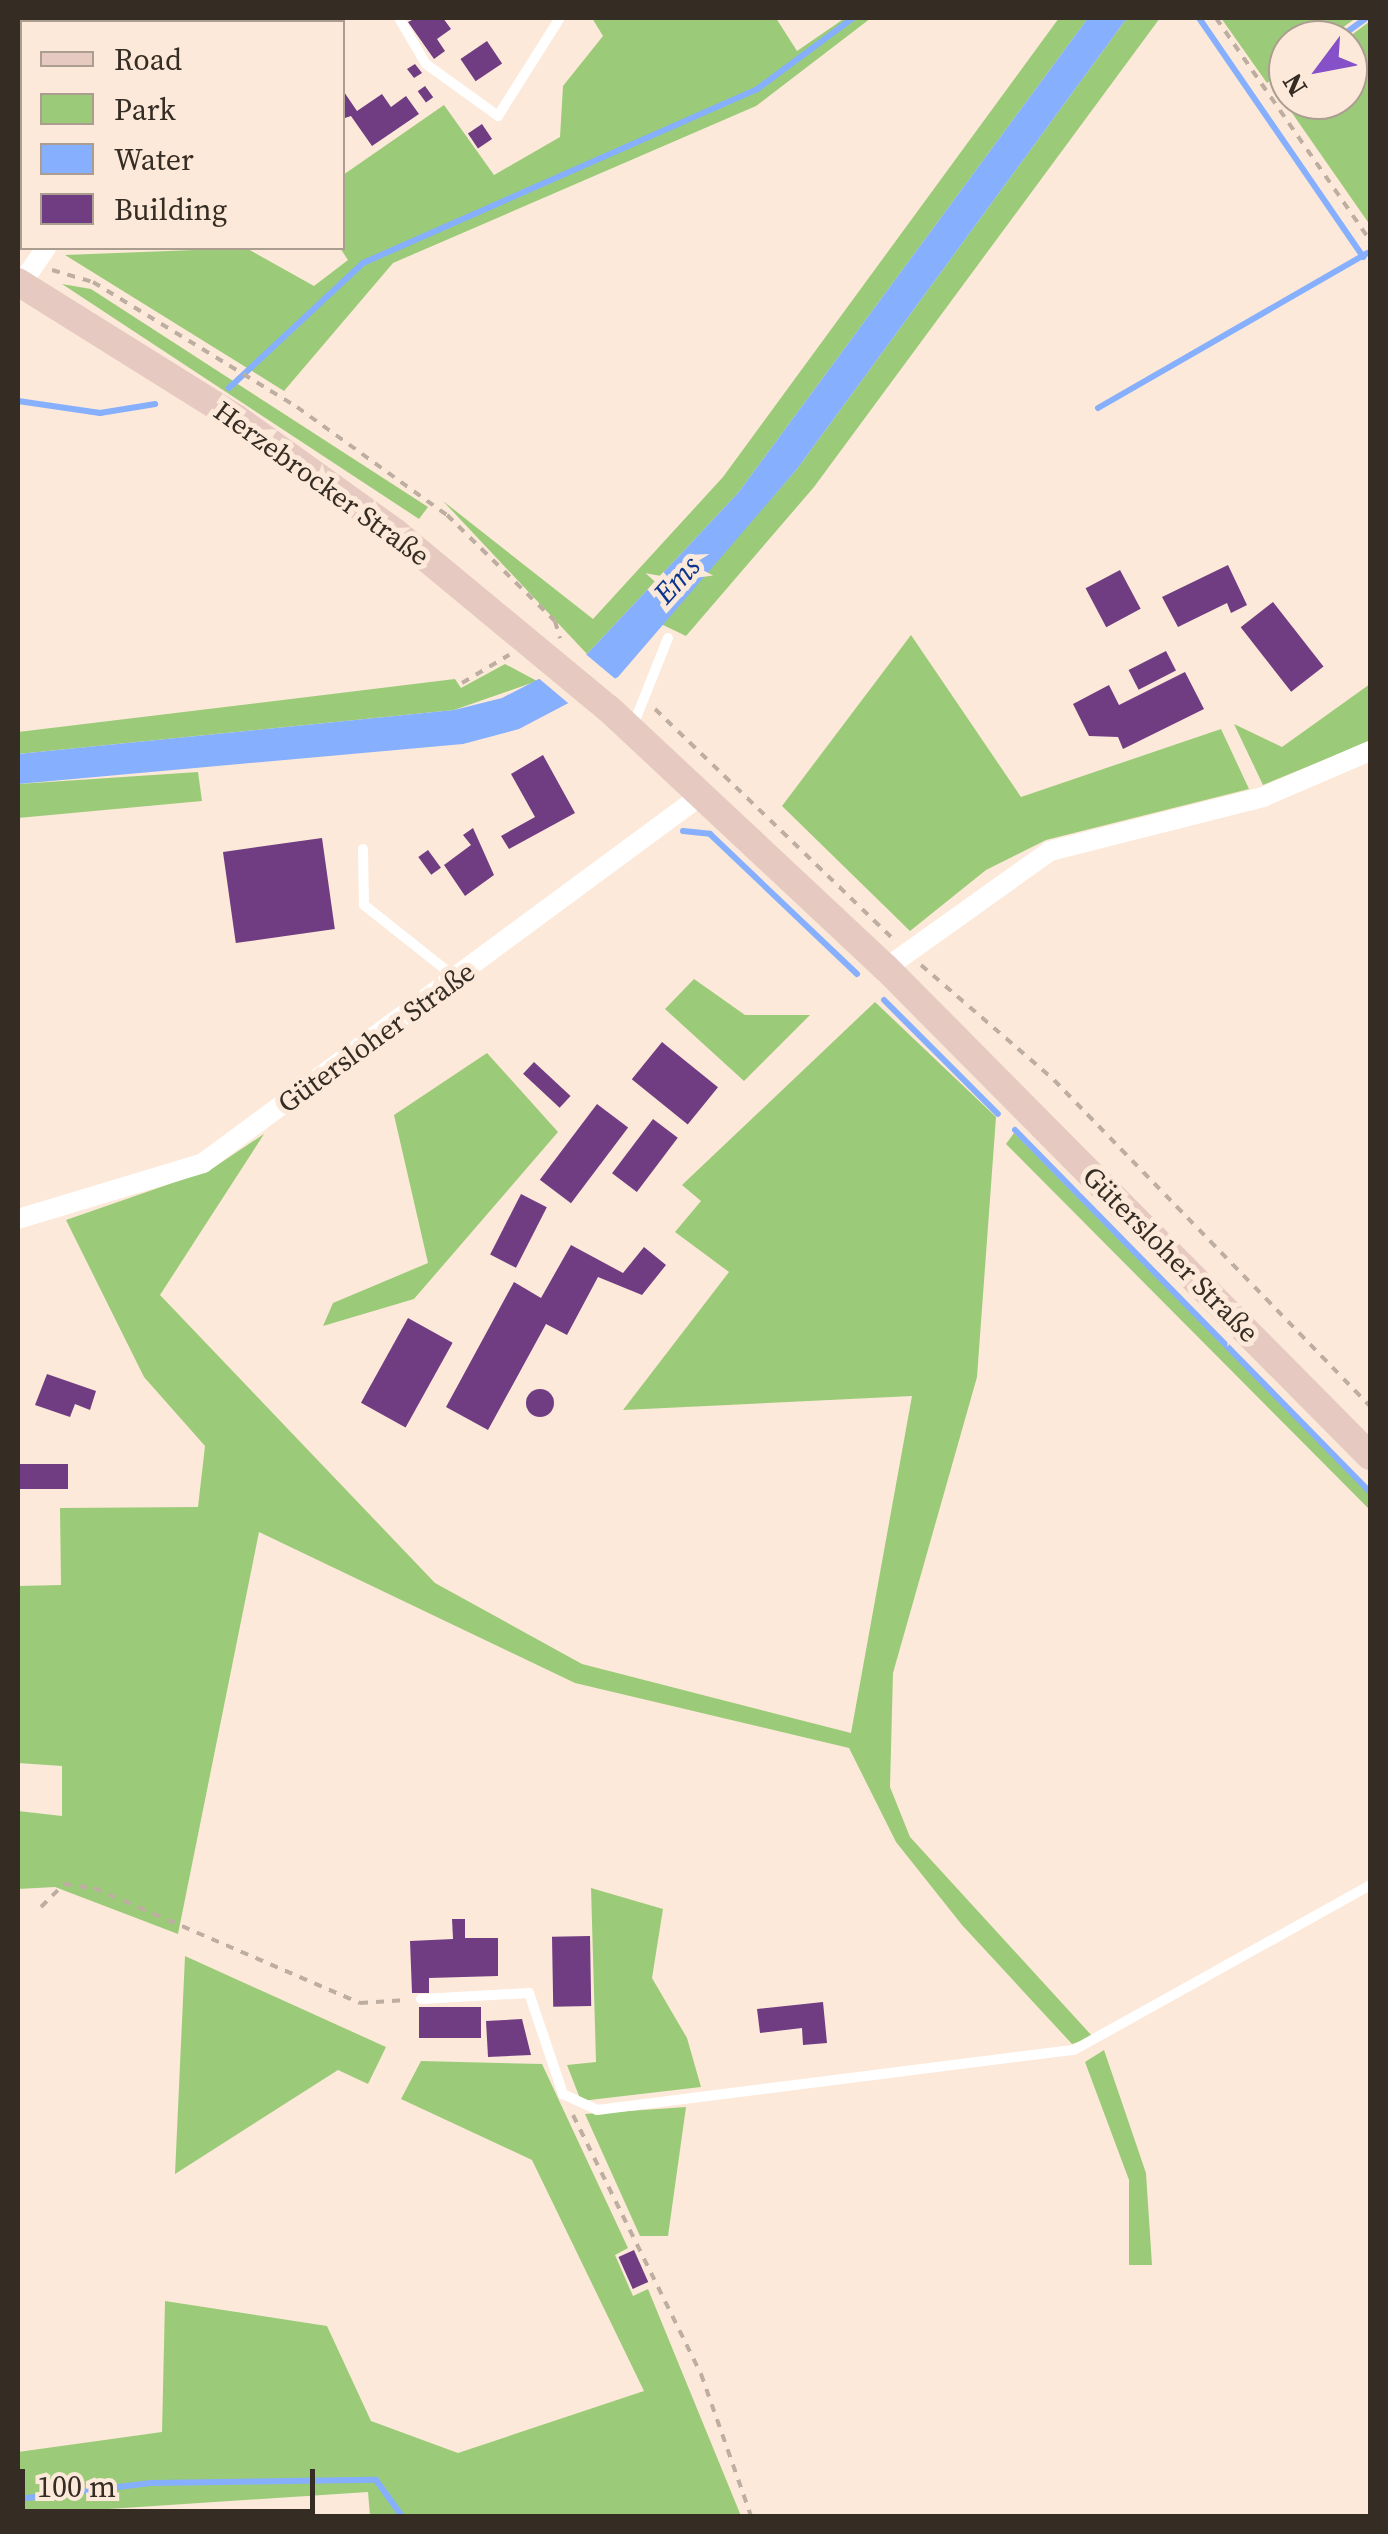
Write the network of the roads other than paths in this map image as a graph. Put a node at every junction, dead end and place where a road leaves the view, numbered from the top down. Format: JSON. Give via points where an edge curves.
{"nodes":[{"id":1,"x":400,"y":18,"type":"edge"},
{"id":2,"x":560,"y":18,"type":"edge"},
{"id":3,"x":30,"y":269,"type":"edge"},
{"id":4,"x":668,"y":638,"type":"dead end"},
{"id":5,"x":609,"y":708,"type":"joint"},
{"id":6,"x":632,"y":729,"type":"junction"},
{"id":7,"x":1370,"y":751,"type":"edge"},
{"id":8,"x":703,"y":794,"type":"junction"},
{"id":9,"x":364,"y":849,"type":"dead end"},
{"id":10,"x":896,"y":960,"type":"junction"},
{"id":11,"x":456,"y":978,"type":"junction"},
{"id":12,"x":18,"y":1219,"type":"edge"},
{"id":13,"x":1370,"y":1456,"type":"edge"},
{"id":14,"x":1370,"y":1885,"type":"edge"},
{"id":15,"x":421,"y":1999,"type":"road end"}],
"edges":[{"from":1,"to":2,"type":"lane","via":[[426,64],[498,116]]},
{"from":3,"to":5,"type":"main road","name":"Herzebrocker Straße","via":[[547,647]]},
{"from":4,"to":6,"type":"lane"},
{"from":5,"to":6,"type":"main road","name":"Gütersloher Straße"},
{"from":6,"to":8,"type":"main road","name":"Gütersloher Straße"},
{"from":7,"to":10,"type":"street","via":[[1262,797],[1050,851]]},
{"from":8,"to":10,"type":"main road","name":"Gütersloher Straße"},
{"from":8,"to":11,"type":"street","name":"Gütersloher Straße"},
{"from":9,"to":11,"type":"lane","via":[[364,905]]},
{"from":10,"to":13,"type":"main road","name":"Gütersloher Straße"},
{"from":11,"to":12,"type":"street","name":"Gütersloher Straße","via":[[203,1163]]},
{"from":14,"to":15,"type":"lane","via":[[1074,2050],[578,2106],[563,2094],[529,1993]]}]}
